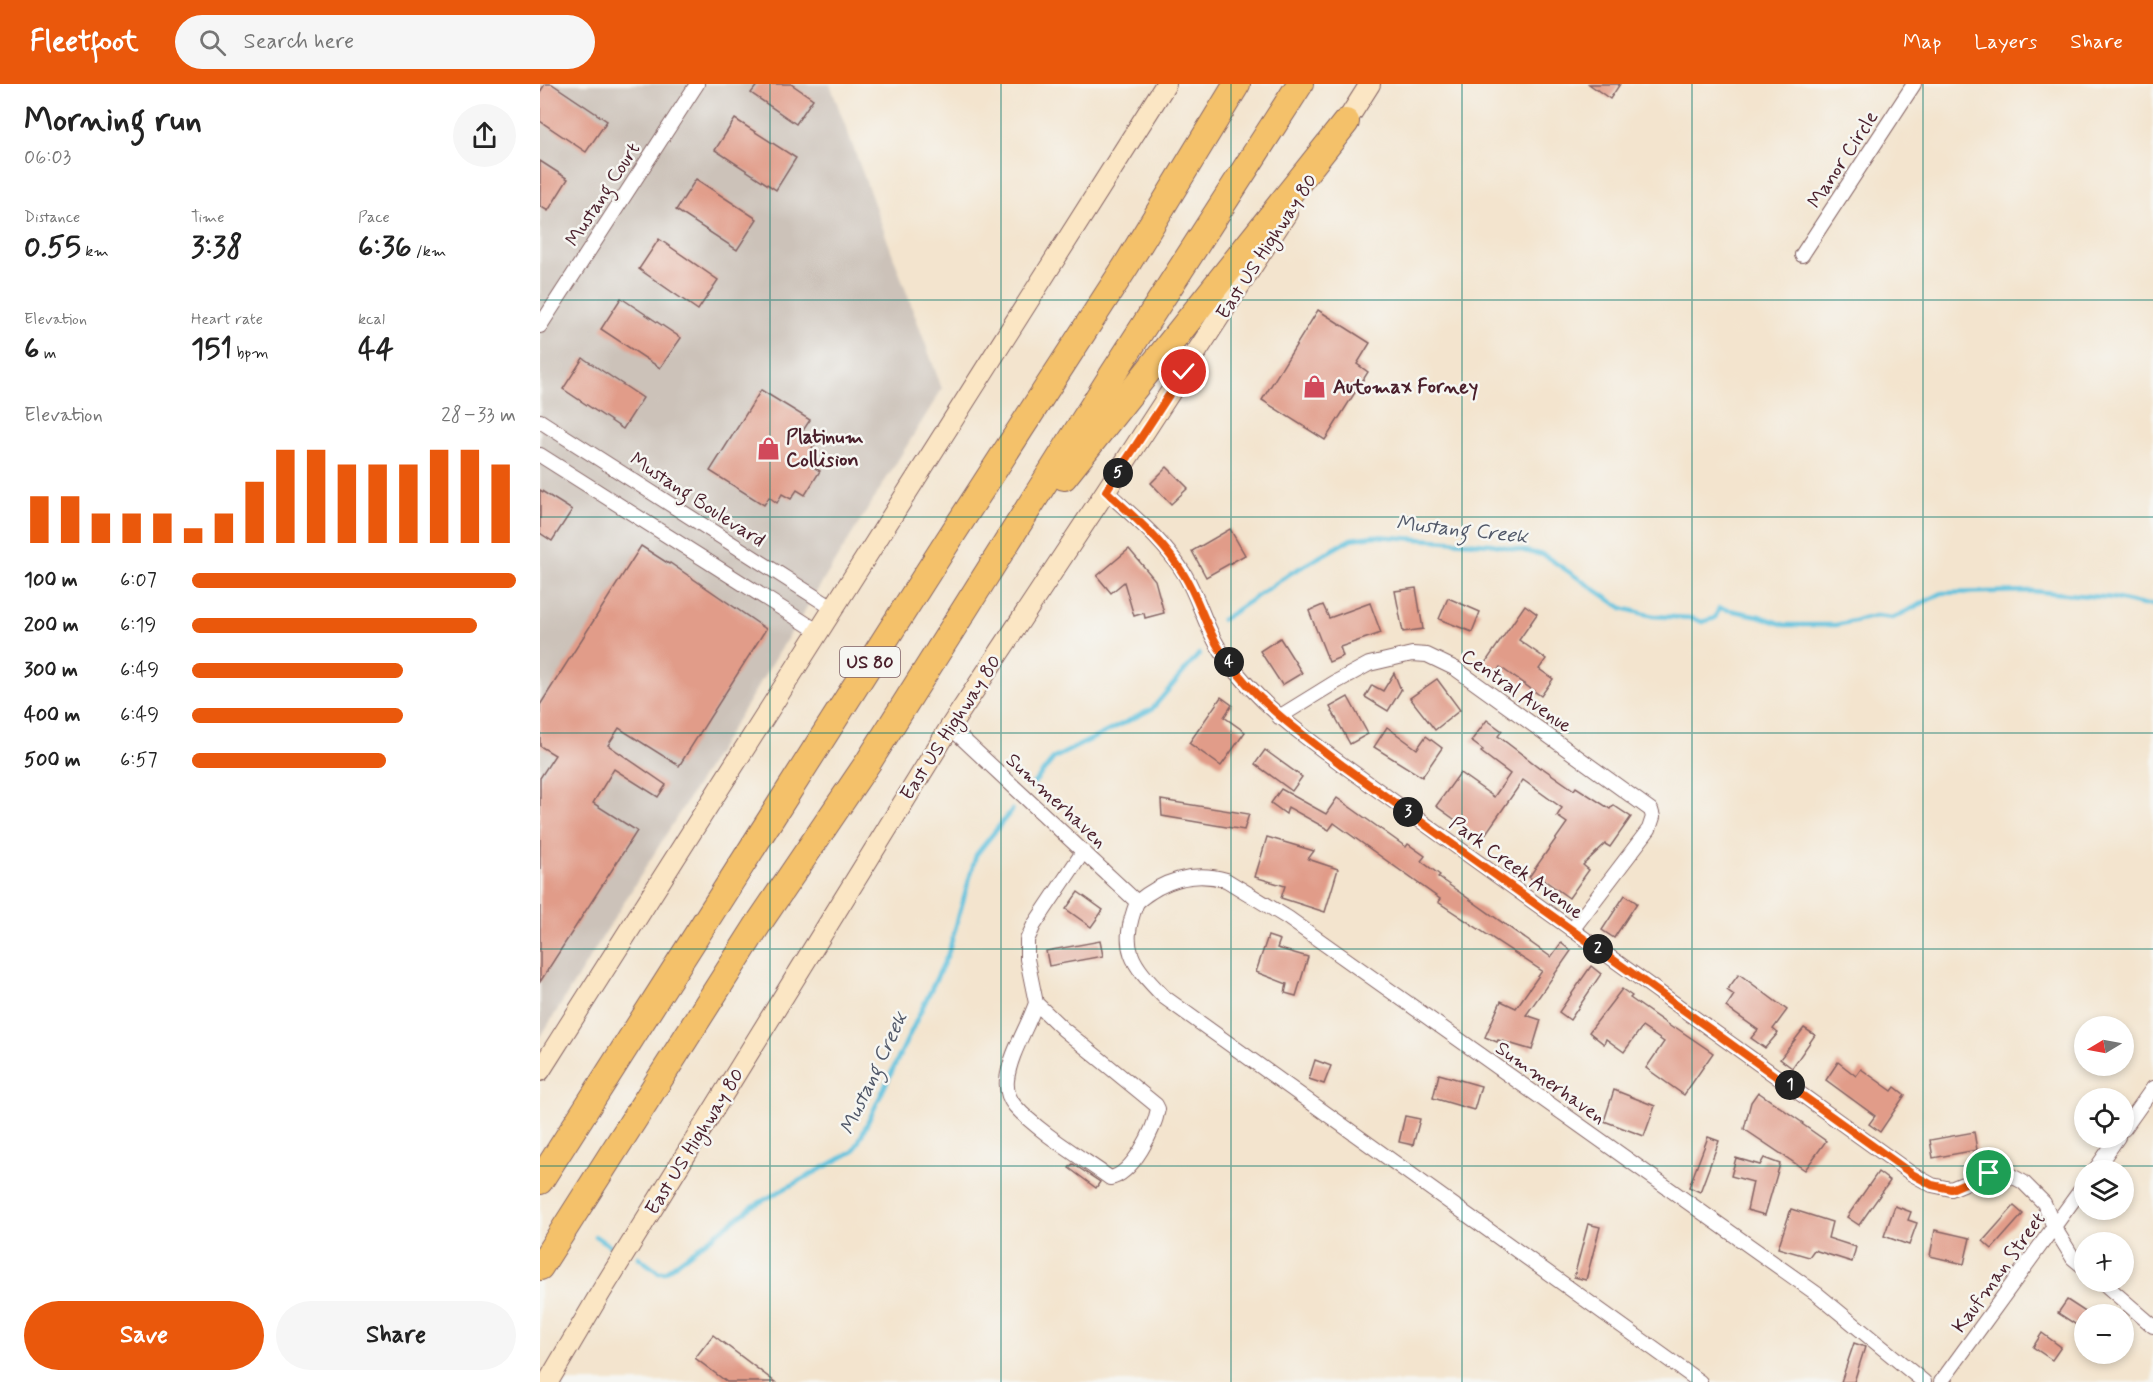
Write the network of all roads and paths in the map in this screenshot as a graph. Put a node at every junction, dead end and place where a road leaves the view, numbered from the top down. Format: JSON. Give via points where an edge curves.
{"nodes":[{"id":1,"x":697,"y":84,"type":"edge"},
{"id":2,"x":1166,"y":84,"type":"edge"},
{"id":3,"x":1226,"y":84,"type":"edge"},
{"id":4,"x":1237,"y":84,"type":"edge"},
{"id":5,"x":1300,"y":84,"type":"edge"},
{"id":6,"x":1370,"y":84,"type":"edge"},
{"id":7,"x":1914,"y":84,"type":"edge"},
{"id":8,"x":1346,"y":122,"type":"junction"},
{"id":9,"x":1201,"y":142,"type":"junction"},
{"id":10,"x":1802,"y":255,"type":"dead end"},
{"id":11,"x":540,"y":326,"type":"edge"},
{"id":12,"x":540,"y":421,"type":"edge"},
{"id":13,"x":540,"y":455,"type":"edge"},
{"id":14,"x":1106,"y":491,"type":"junction"},
{"id":15,"x":1023,"y":516,"type":"junction"},
{"id":16,"x":834,"y":609,"type":"junction"},
{"id":17,"x":819,"y":632,"type":"junction"},
{"id":18,"x":1279,"y":717,"type":"junction"},
{"id":19,"x":950,"y":727,"type":"junction"},
{"id":20,"x":1083,"y":852,"type":"junction"},
{"id":21,"x":1137,"y":902,"type":"junction"},
{"id":22,"x":1572,"y":930,"type":"junction"},
{"id":23,"x":1036,"y":1003,"type":"junction"},
{"id":24,"x":540,"y":1071,"type":"edge"},
{"id":25,"x":2153,"y":1088,"type":"edge"},
{"id":26,"x":2134,"y":1115,"type":"edge"},
{"id":27,"x":540,"y":1181,"type":"edge"},
{"id":28,"x":2074,"y":1199,"type":"edge"},
{"id":29,"x":2054,"y":1227,"type":"junction"},
{"id":30,"x":2074,"y":1259,"type":"edge"},
{"id":31,"x":540,"y":1267,"type":"edge"},
{"id":32,"x":2113,"y":1292,"type":"edge"},
{"id":33,"x":2153,"y":1326,"type":"edge"},
{"id":34,"x":548,"y":1382,"type":"edge"},
{"id":35,"x":1700,"y":1382,"type":"edge"},
{"id":36,"x":1924,"y":1382,"type":"edge"},
{"id":37,"x":1941,"y":1382,"type":"edge"}],
"edges":[{"from":1,"to":11,"type":"street","name":"Mustang Court"},
{"from":2,"to":16,"type":"main road"},
{"from":3,"to":9,"type":"highway"},
{"from":4,"to":9,"type":"highway","number":"US 80"},
{"from":5,"to":15,"type":"highway","number":"US 80"},
{"from":6,"to":8,"type":"main road","name":"East US Highway 80"},
{"from":7,"to":10,"type":"street","name":"Manor Circle"},
{"from":8,"to":14,"type":"main road","name":"East US Highway 80"},
{"from":8,"to":15,"type":"highway","via":[[1065,476]]},
{"from":9,"to":27,"type":"highway","number":"US 80","via":[[1126,266]]},
{"from":12,"to":16,"type":"street","name":"Mustang Boulevard"},
{"from":13,"to":17,"type":"street"},
{"from":14,"to":18,"type":"street","name":"Park Creek Avenue","via":[[1157,539],[1185,575],[1223,655]]},
{"from":14,"to":19,"type":"main road","name":"East US Highway 80"},
{"from":15,"to":31,"type":"highway","number":"US 80"},
{"from":16,"to":17,"type":"main road"},
{"from":17,"to":24,"type":"main road"},
{"from":18,"to":22,"type":"street","name":"Park Creek Avenue"},
{"from":18,"to":22,"type":"street","name":"Central Avenue","via":[[1369,664],[1412,654],[1427,655],[1456,669],[1519,714],[1651,810],[1653,817],[1649,829]]},
{"from":19,"to":20,"type":"street","name":"Summerhaven"},
{"from":19,"to":34,"type":"main road","name":"East US Highway 80"},
{"from":20,"to":21,"type":"street","name":"Summerhaven"},
{"from":20,"to":23,"type":"street","via":[[1027,940]]},
{"from":21,"to":35,"type":"street","via":[[1129,929],[1131,954],[1164,997]]},
{"from":21,"to":36,"type":"street","name":"Summerhaven","via":[[1152,890],[1181,877],[1226,880],[1288,918],[1807,1288]]},
{"from":22,"to":29,"type":"street","name":"Park Creek Avenue","via":[[1912,1174],[1932,1185],[1951,1189],[1995,1171],[2008,1174],[2023,1182],[2044,1203]]},
{"from":23,"to":23,"type":"street","via":[[1158,1109],[1152,1130],[1135,1159],[1118,1177],[1110,1178],[1037,1126],[1014,1105],[1006,1090],[1015,1052]]},
{"from":25,"to":26,"type":"street"},
{"from":28,"to":29,"type":"street","name":"Kaufman Street"},
{"from":29,"to":30,"type":"street","name":"Park Creek Avenue"},
{"from":29,"to":37,"type":"street","name":"Kaufman Street"},
{"from":32,"to":33,"type":"street"}]}
